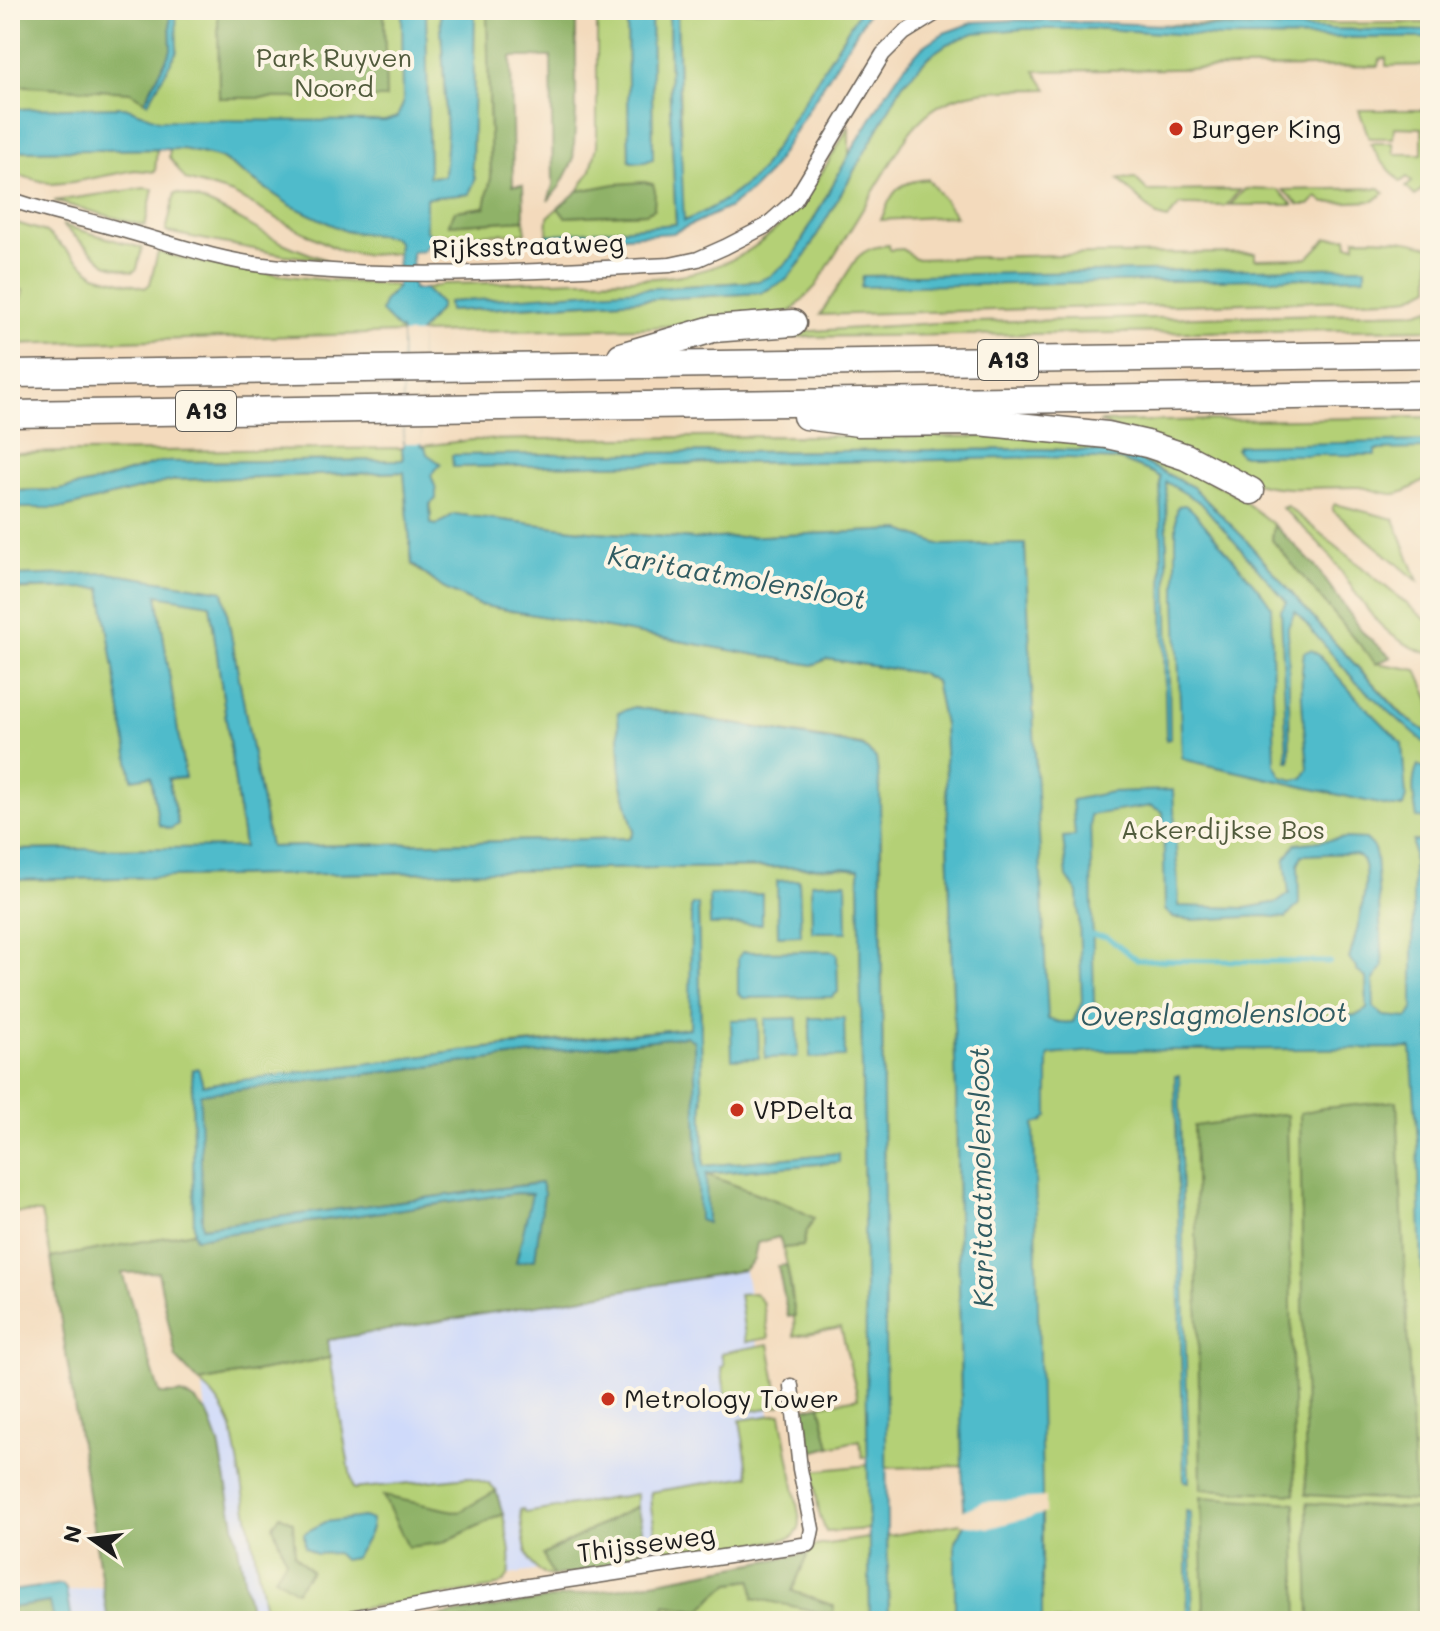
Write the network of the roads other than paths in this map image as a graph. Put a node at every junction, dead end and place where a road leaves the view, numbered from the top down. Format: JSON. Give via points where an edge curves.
{"nodes":[{"id":1,"x":941,"y":10,"type":"edge"},
{"id":2,"x":10,"y":199,"type":"edge"},
{"id":3,"x":793,"y":323,"type":"dead end"},
{"id":4,"x":1430,"y":354,"type":"edge"},
{"id":5,"x":586,"y":366,"type":"junction"},
{"id":6,"x":10,"y":374,"type":"edge"},
{"id":7,"x":1430,"y":394,"type":"edge"},
{"id":8,"x":715,"y":404,"type":"junction"},
{"id":9,"x":10,"y":414,"type":"edge"},
{"id":10,"x":1251,"y":491,"type":"dead end"},
{"id":11,"x":791,"y":1386,"type":"dead end"},
{"id":12,"x":334,"y":1621,"type":"edge"}],
"edges":[{"from":1,"to":2,"type":"street","name":"Rijksstraatweg","via":[[904,33],[883,54],[795,200],[766,226],[698,259],[670,265],[397,275],[262,265]]},
{"from":3,"to":5,"type":"highway","number":"A13","via":[[713,329]]},
{"from":4,"to":5,"type":"highway","number":"A13"},
{"from":5,"to":6,"type":"highway","number":"A13"},
{"from":7,"to":8,"type":"highway","number":"A13"},
{"from":8,"to":9,"type":"highway","number":"A13"},
{"from":8,"to":10,"type":"highway","number":"A13","via":[[858,423],[979,422],[1107,435],[1186,457]]},
{"from":11,"to":12,"type":"street","name":"Thijsseweg","via":[[812,1529],[809,1544]]}]}
